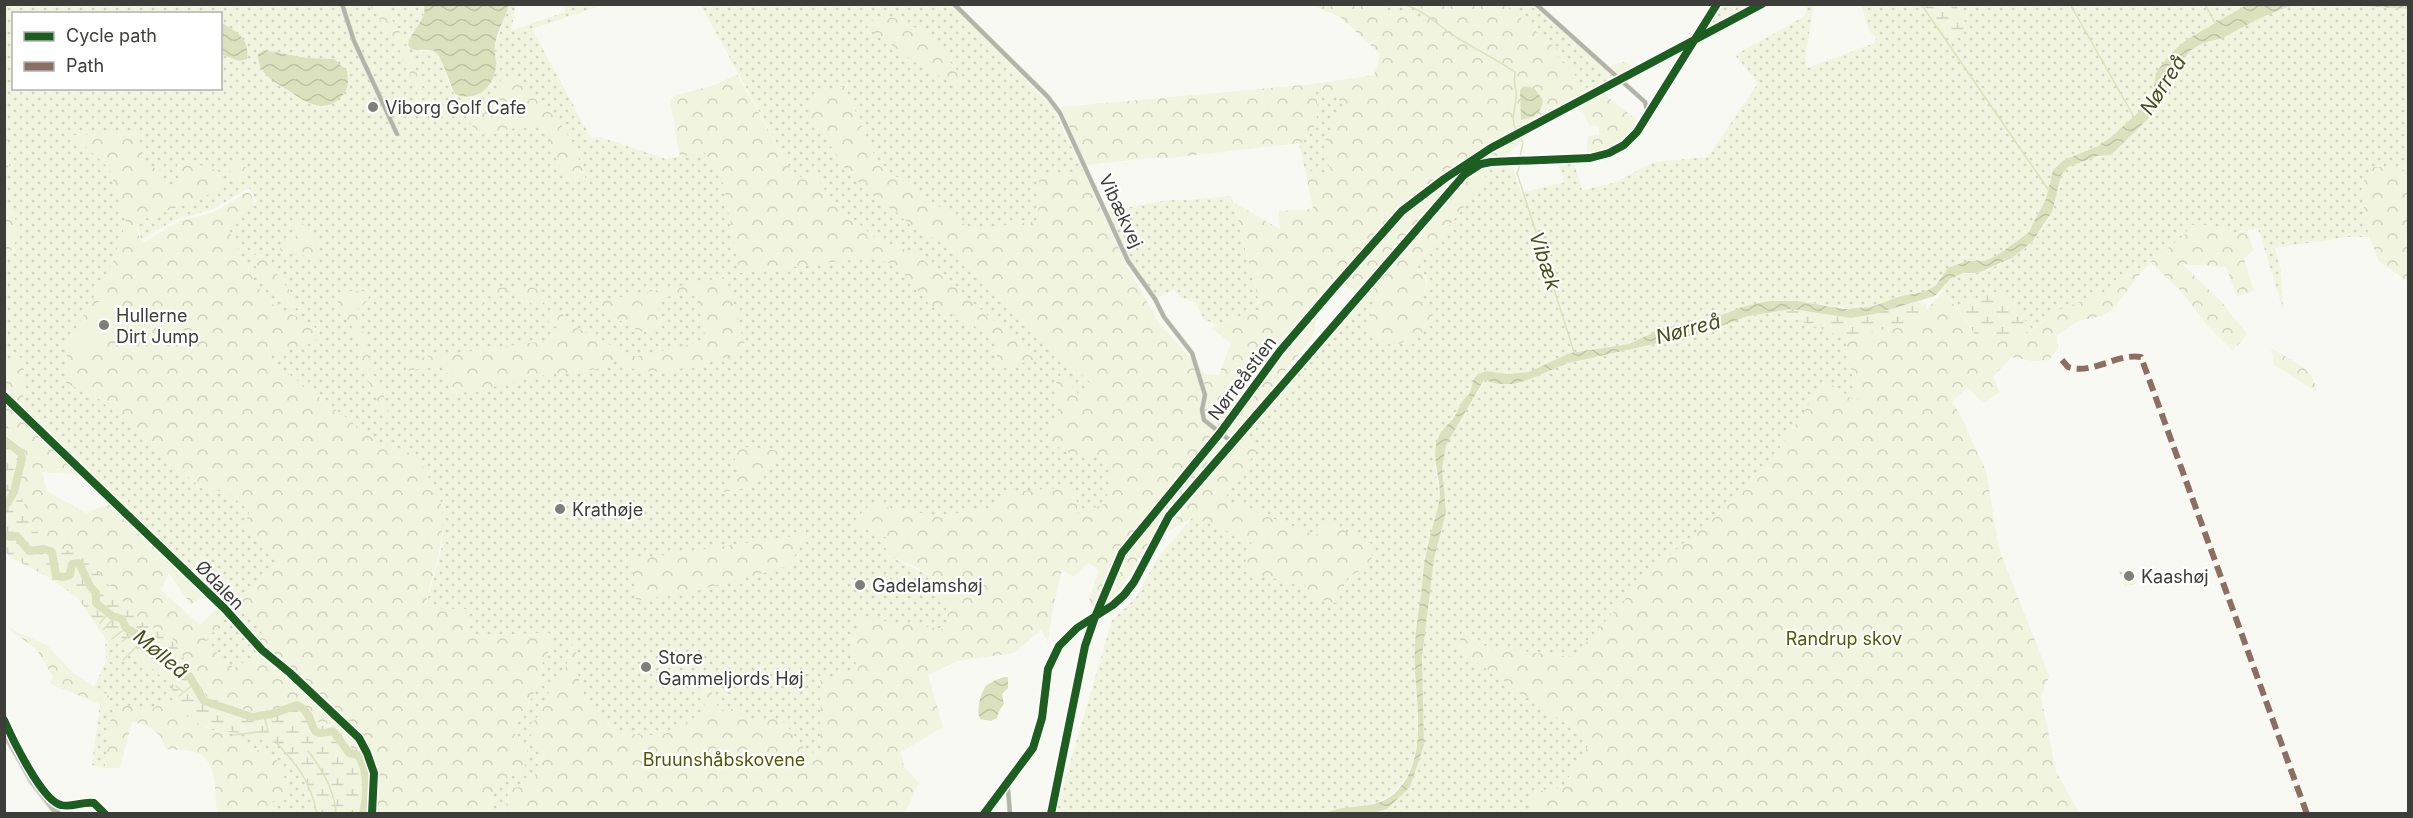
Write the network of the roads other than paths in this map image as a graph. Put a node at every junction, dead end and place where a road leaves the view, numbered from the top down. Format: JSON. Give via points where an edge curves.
{"nodes":[{"id":1,"x":342,"y":4,"type":"edge"},
{"id":2,"x":954,"y":4,"type":"edge"},
{"id":3,"x":1536,"y":4,"type":"edge"},
{"id":4,"x":1717,"y":4,"type":"edge"},
{"id":5,"x":1657,"y":100,"type":"junction"},
{"id":6,"x":1645,"y":102,"type":"junction"},
{"id":7,"x":1648,"y":116,"type":"junction"},
{"id":8,"x":397,"y":134,"type":"dead end"},
{"id":9,"x":4,"y":396,"type":"edge"},
{"id":10,"x":1233,"y":442,"type":"junction"},
{"id":11,"x":4,"y":731,"type":"edge"},
{"id":12,"x":1004,"y":786,"type":"junction"},
{"id":13,"x":58,"y":813,"type":"edge"},
{"id":14,"x":372,"y":813,"type":"edge"},
{"id":15,"x":984,"y":813,"type":"edge"},
{"id":16,"x":1010,"y":813,"type":"edge"}],
"edges":[{"from":1,"to":8,"type":"street","via":[[354,41]]},
{"from":2,"to":10,"type":"street","name":"Vibækvej","via":[[1060,113],[1128,261],[1192,353],[1205,395],[1204,420]]},
{"from":3,"to":6,"type":"street"},
{"from":4,"to":5,"type":"street"},
{"from":5,"to":6,"type":"street"},
{"from":5,"to":7,"type":"street"},
{"from":6,"to":7,"type":"street"},
{"from":7,"to":10,"type":"street","via":[[1624,145],[1609,153],[1590,158],[1491,162],[1471,169]]},
{"from":9,"to":14,"type":"street","name":"Ødalen","via":[[225,609],[262,650],[348,725],[371,762],[375,785]]},
{"from":10,"to":12,"type":"street","via":[[1169,516],[1124,595],[1077,628],[1059,646],[1048,669],[1041,725],[1033,748]]},
{"from":11,"to":13,"type":"street","via":[[33,782]]},
{"from":12,"to":15,"type":"street"},
{"from":12,"to":16,"type":"street","via":[[1008,789]]}]}
